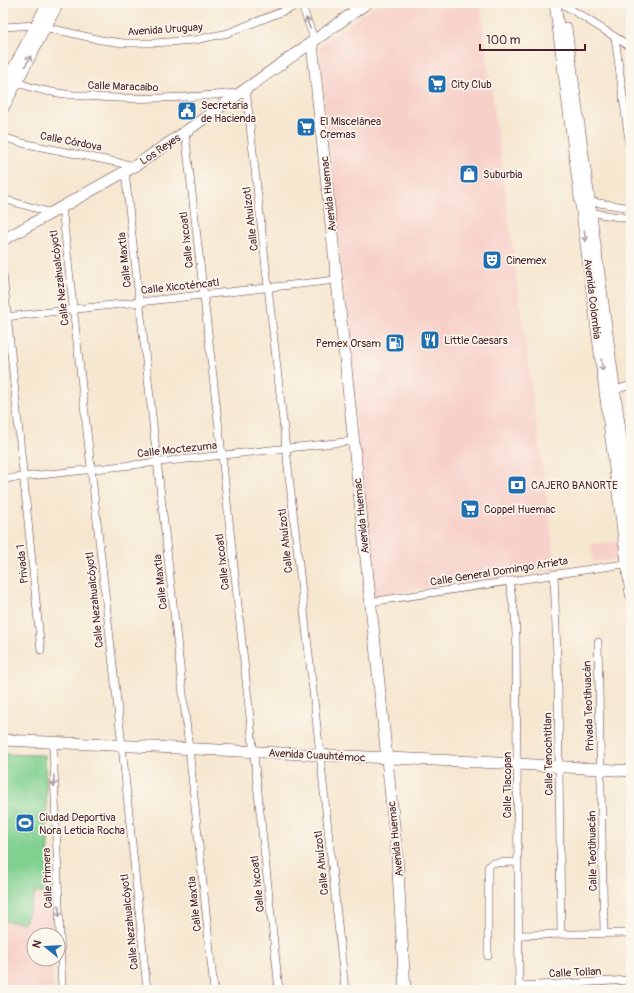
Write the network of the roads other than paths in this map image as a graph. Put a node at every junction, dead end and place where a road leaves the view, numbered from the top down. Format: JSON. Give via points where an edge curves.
{"nodes":[{"id":1,"x":48,"y":3,"type":"edge"},
{"id":2,"x":58,"y":3,"type":"edge"},
{"id":3,"x":301,"y":3,"type":"edge"},
{"id":4,"x":367,"y":3,"type":"edge"},
{"id":5,"x":561,"y":3,"type":"edge"},
{"id":6,"x":352,"y":8,"type":"edge"},
{"id":7,"x":41,"y":26,"type":"junction"},
{"id":8,"x":3,"y":27,"type":"edge"},
{"id":9,"x":615,"y":36,"type":"junction"},
{"id":10,"x":312,"y":43,"type":"junction"},
{"id":11,"x":631,"y":47,"type":"edge"},
{"id":12,"x":9,"y":83,"type":"edge"},
{"id":13,"x":243,"y":91,"type":"junction"},
{"id":14,"x":3,"y":108,"type":"edge"},
{"id":15,"x":186,"y":132,"type":"junction"},
{"id":16,"x":3,"y":137,"type":"edge"},
{"id":17,"x":631,"y":156,"type":"edge"},
{"id":18,"x":135,"y":166,"type":"junction"},
{"id":19,"x":125,"y":172,"type":"junction"},
{"id":20,"x":3,"y":199,"type":"edge"},
{"id":21,"x":586,"y":206,"type":"junction"},
{"id":22,"x":62,"y":207,"type":"junction"},
{"id":23,"x":631,"y":208,"type":"edge"},
{"id":24,"x":52,"y":213,"type":"junction"},
{"id":25,"x":631,"y":219,"type":"edge"},
{"id":26,"x":3,"y":240,"type":"edge"},
{"id":27,"x":3,"y":274,"type":"edge"},
{"id":28,"x":336,"y":280,"type":"junction"},
{"id":29,"x":268,"y":288,"type":"junction"},
{"id":30,"x":203,"y":295,"type":"junction"},
{"id":31,"x":140,"y":302,"type":"junction"},
{"id":32,"x":74,"y":309,"type":"junction"},
{"id":33,"x":5,"y":317,"type":"edge"},
{"id":34,"x":631,"y":385,"type":"edge"},
{"id":35,"x":610,"y":392,"type":"junction"},
{"id":36,"x":353,"y":441,"type":"junction"},
{"id":37,"x":286,"y":448,"type":"junction"},
{"id":38,"x":222,"y":455,"type":"junction"},
{"id":39,"x":157,"y":462,"type":"junction"},
{"id":40,"x":90,"y":470,"type":"junction"},
{"id":41,"x":25,"y":477,"type":"junction"},
{"id":42,"x":3,"y":479,"type":"edge"},
{"id":43,"x":631,"y":513,"type":"edge"},
{"id":44,"x":629,"y":563,"type":"edge"},
{"id":45,"x":554,"y":574,"type":"junction"},
{"id":46,"x":509,"y":581,"type":"junction"},
{"id":47,"x":631,"y":594,"type":"edge"},
{"id":48,"x":370,"y":602,"type":"junction"},
{"id":49,"x":598,"y":642,"type":"dead end"},
{"id":50,"x":42,"y":650,"type":"dead end"},
{"id":51,"x":3,"y":740,"type":"edge"},
{"id":52,"x":53,"y":742,"type":"junction"},
{"id":53,"x":122,"y":746,"type":"junction"},
{"id":54,"x":190,"y":748,"type":"junction"},
{"id":55,"x":253,"y":751,"type":"junction"},
{"id":56,"x":320,"y":754,"type":"junction"},
{"id":57,"x":386,"y":758,"type":"junction"},
{"id":58,"x":518,"y":764,"type":"junction"},
{"id":59,"x":560,"y":767,"type":"junction"},
{"id":60,"x":601,"y":769,"type":"junction"},
{"id":61,"x":631,"y":771,"type":"edge"},
{"id":62,"x":518,"y":862,"type":"junction"},
{"id":63,"x":604,"y":933,"type":"junction"},
{"id":64,"x":631,"y":933,"type":"edge"},
{"id":65,"x":561,"y":934,"type":"junction"},
{"id":66,"x":519,"y":935,"type":"junction"},
{"id":67,"x":488,"y":956,"type":"dead end"},
{"id":68,"x":631,"y":980,"type":"edge"},
{"id":69,"x":519,"y":988,"type":"edge"},
{"id":70,"x":62,"y":990,"type":"edge"},
{"id":71,"x":147,"y":990,"type":"edge"},
{"id":72,"x":214,"y":990,"type":"edge"},
{"id":73,"x":280,"y":990,"type":"edge"},
{"id":74,"x":345,"y":990,"type":"edge"},
{"id":75,"x":405,"y":990,"type":"edge"}],
"edges":[{"from":1,"to":7,"type":"street"},
{"from":2,"to":7,"type":"street"},
{"from":3,"to":7,"type":"street","name":"Avenida Uruguay","via":[[228,33],[195,40],[123,43]]},
{"from":10,"to":3,"type":"street","one_way":true,"via":[[313,36]]},
{"from":4,"to":6,"type":"street","name":"Los Reyes"},
{"from":5,"to":9,"type":"street"},
{"from":5,"to":21,"type":"street","name":"Avenida Colombia"},
{"from":6,"to":10,"type":"street","name":"Los Reyes"},
{"from":7,"to":8,"type":"street","name":"Avenida Uruguay"},
{"from":7,"to":12,"type":"street"},
{"from":9,"to":11,"type":"street"},
{"from":9,"to":17,"type":"street"},
{"from":10,"to":13,"type":"street","name":"Los Reyes"},
{"from":10,"to":28,"type":"street","name":"Avenida Huemac"},
{"from":12,"to":13,"type":"street","name":"Calle Maracaibo","via":[[51,92],[139,100]]},
{"from":12,"to":14,"type":"street"},
{"from":13,"to":15,"type":"street","name":"Los Reyes"},
{"from":13,"to":29,"type":"street","name":"Calle Ahuízotl"},
{"from":15,"to":18,"type":"street","name":"Los Reyes"},
{"from":15,"to":30,"type":"street","name":"Calle Ixcoatl"},
{"from":16,"to":18,"type":"street","name":"Calle Córdova"},
{"from":18,"to":19,"type":"street","name":"Los Reyes"},
{"from":19,"to":22,"type":"street","name":"Los Reyes"},
{"from":19,"to":31,"type":"street","name":"Calle Maxtla"},
{"from":20,"to":24,"type":"street"},
{"from":21,"to":23,"type":"street"},
{"from":21,"to":25,"type":"street"},
{"from":21,"to":35,"type":"street","name":"Avenida Colombia"},
{"from":22,"to":24,"type":"street","name":"Los Reyes"},
{"from":22,"to":32,"type":"street","name":"Calle Nezahualcóyotl"},
{"from":24,"to":26,"type":"street","name":"Los Reyes"},
{"from":27,"to":33,"type":"street","name":"Privada 1"},
{"from":28,"to":29,"type":"street","name":"Calle Xicoténcatl"},
{"from":28,"to":36,"type":"street","name":"Avenida Huemac"},
{"from":29,"to":30,"type":"street","name":"Calle Xicoténcatl"},
{"from":29,"to":37,"type":"street","name":"Calle Ahuízotl"},
{"from":30,"to":31,"type":"street","name":"Calle Xicoténcatl"},
{"from":30,"to":38,"type":"street","name":"Calle Ixcoatl"},
{"from":31,"to":32,"type":"street","name":"Calle Xicoténcatl"},
{"from":31,"to":39,"type":"street","name":"Calle Maxtla"},
{"from":32,"to":33,"type":"street","name":"Calle Xicoténcatl"},
{"from":32,"to":40,"type":"street","name":"Calle Nezahualcóyotl"},
{"from":33,"to":41,"type":"street","name":"Privada 1"},
{"from":34,"to":35,"type":"street"},
{"from":35,"to":43,"type":"street","name":"Avenida Colombia"},
{"from":35,"to":44,"type":"street","name":"Avenida Colombia"},
{"from":36,"to":37,"type":"street","name":"Calle Moctezuma"},
{"from":36,"to":48,"type":"street","name":"Avenida Huemac"},
{"from":37,"to":38,"type":"street","name":"Calle Moctezuma"},
{"from":37,"to":56,"type":"street","name":"Calle Ahuízotl"},
{"from":38,"to":39,"type":"street","name":"Calle Moctezuma"},
{"from":38,"to":55,"type":"street","name":"Calle Ixcoatl"},
{"from":39,"to":40,"type":"street","name":"Calle Moctezuma"},
{"from":39,"to":54,"type":"street","name":"Calle Maxtla"},
{"from":40,"to":41,"type":"street","name":"Calle Moctezuma"},
{"from":40,"to":53,"type":"street","name":"Calle Nezahualcóyotl"},
{"from":41,"to":42,"type":"street","name":"Calle Moctezuma"},
{"from":41,"to":50,"type":"street","name":"Privada 1"},
{"from":44,"to":45,"type":"street","name":"Calle General Domingo Arrieta"},
{"from":44,"to":47,"type":"street","name":"Avenida Colombia"},
{"from":45,"to":46,"type":"street","name":"Calle General Domingo Arrieta"},
{"from":45,"to":59,"type":"street","name":"Calle Tenochtitlan"},
{"from":46,"to":48,"type":"street","name":"Calle General Domingo Arrieta"},
{"from":46,"to":58,"type":"street","name":"Calle Tlacopan","via":[[516,635]]},
{"from":48,"to":57,"type":"street","name":"Avenida Huemac"},
{"from":49,"to":60,"type":"street","name":"Privada Teotihuacán"},
{"from":51,"to":52,"type":"street","name":"Avenida Cuauhtémoc"},
{"from":52,"to":53,"type":"street","name":"Avenida Cuauhtémoc"},
{"from":52,"to":70,"type":"street","name":"Calle Primera","one_way":true},
{"from":53,"to":54,"type":"street","name":"Avenida Cuauhtémoc"},
{"from":53,"to":71,"type":"street","name":"Calle Nezahualcóyotl"},
{"from":54,"to":55,"type":"street","name":"Avenida Cuauhtémoc"},
{"from":54,"to":72,"type":"street","name":"Calle Maxtla"},
{"from":55,"to":56,"type":"street","name":"Avenida Cuauhtémoc"},
{"from":55,"to":73,"type":"street","name":"Calle Ixcoatl"},
{"from":56,"to":57,"type":"street","name":"Avenida Cuauhtémoc"},
{"from":56,"to":74,"type":"street","name":"Calle Ahuízotl"},
{"from":57,"to":58,"type":"street","name":"Avenida Cuauhtémoc"},
{"from":57,"to":75,"type":"street","name":"Avenida Huemac","via":[[400,886]]},
{"from":58,"to":59,"type":"street","name":"Avenida Cuauhtémoc"},
{"from":58,"to":62,"type":"street","name":"Calle Tlacopan"},
{"from":59,"to":60,"type":"street","name":"Avenida Cuauhtémoc"},
{"from":59,"to":65,"type":"street","name":"Calle Tenochtitlan"},
{"from":60,"to":61,"type":"street","name":"Avenida Cuauhtémoc"},
{"from":60,"to":63,"type":"street","name":"Calle Teotihuacán"},
{"from":62,"to":66,"type":"street","name":"Calle Tlacopan"},
{"from":62,"to":67,"type":"street","via":[[492,863],[488,868]]},
{"from":63,"to":64,"type":"street"},
{"from":63,"to":65,"type":"street"},
{"from":65,"to":66,"type":"street"},
{"from":66,"to":69,"type":"street","name":"Calle Tlacopan"},
{"from":68,"to":69,"type":"street","name":"Calle Tollan"}]}
